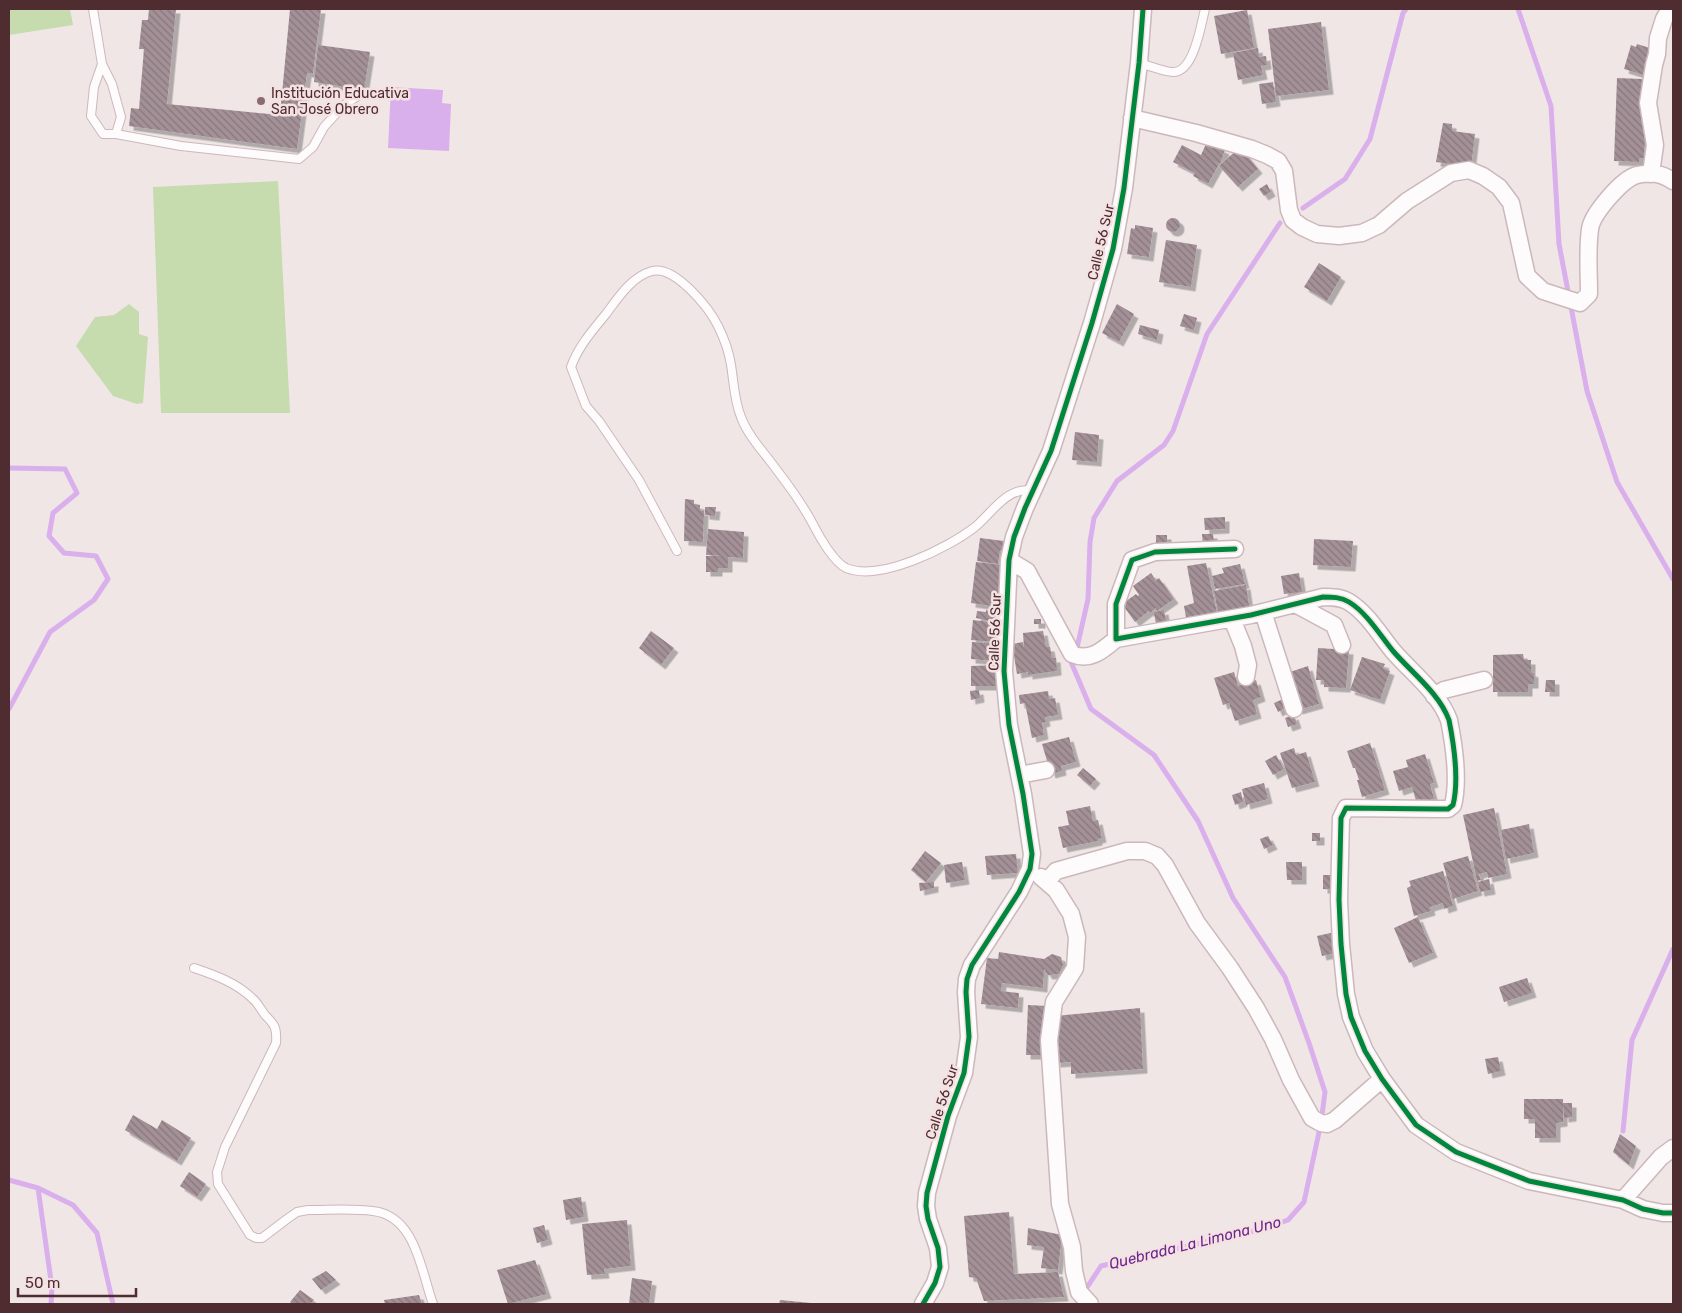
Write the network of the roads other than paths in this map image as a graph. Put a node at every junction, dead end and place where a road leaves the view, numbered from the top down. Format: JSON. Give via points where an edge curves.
{"nodes":[{"id":1,"x":92,"y":9,"type":"edge"},
{"id":2,"x":1140,"y":9,"type":"edge"},
{"id":3,"x":1205,"y":9,"type":"edge"},
{"id":4,"x":1670,"y":9,"type":"edge"},
{"id":5,"x":1140,"y":63,"type":"junction"},
{"id":6,"x":102,"y":64,"type":"junction"},
{"id":7,"x":361,"y":94,"type":"dead end"},
{"id":8,"x":1132,"y":118,"type":"junction"},
{"id":9,"x":116,"y":134,"type":"junction"},
{"id":10,"x":1651,"y":174,"type":"junction"},
{"id":11,"x":1673,"y":181,"type":"edge"},
{"id":12,"x":1033,"y":491,"type":"junction"},
{"id":13,"x":1235,"y":549,"type":"dead end"},
{"id":14,"x":677,"y":551,"type":"dead end"},
{"id":15,"x":1009,"y":560,"type":"junction"},
{"id":16,"x":1295,"y":604,"type":"junction"},
{"id":17,"x":1263,"y":612,"type":"junction"},
{"id":18,"x":1232,"y":619,"type":"junction"},
{"id":19,"x":1116,"y":639,"type":"junction"},
{"id":20,"x":1342,"y":645,"type":"dead end"},
{"id":21,"x":1246,"y":677,"type":"dead end"},
{"id":22,"x":1484,"y":680,"type":"dead end"},
{"id":23,"x":1434,"y":696,"type":"junction"},
{"id":24,"x":1294,"y":709,"type":"dead end"},
{"id":25,"x":1046,"y":770,"type":"dead end"},
{"id":26,"x":1019,"y":775,"type":"junction"},
{"id":27,"x":1030,"y":868,"type":"junction"},
{"id":28,"x":1048,"y":883,"type":"junction"},
{"id":29,"x":194,"y":968,"type":"dead end"},
{"id":30,"x":1382,"y":1078,"type":"junction"},
{"id":31,"x":1673,"y":1148,"type":"edge"},
{"id":32,"x":1623,"y":1200,"type":"junction"},
{"id":33,"x":1673,"y":1213,"type":"edge"},
{"id":34,"x":433,"y":1304,"type":"edge"},
{"id":35,"x":923,"y":1304,"type":"edge"},
{"id":36,"x":1090,"y":1304,"type":"edge"}],
"edges":[{"from":1,"to":6,"type":"lane"},
{"from":2,"to":5,"type":"street","name":"Calle 56 Sur"},
{"from":3,"to":5,"type":"lane","via":[[1192,56],[1182,69],[1173,72]]},
{"from":4,"to":10,"type":"street","via":[[1658,38],[1648,103],[1655,145]]},
{"from":5,"to":8,"type":"street","name":"Calle 56 Sur"},
{"from":6,"to":9,"type":"lane","via":[[112,84],[121,117]]},
{"from":6,"to":9,"type":"lane","via":[[94,87],[91,116],[103,134]]},
{"from":7,"to":9,"type":"lane","via":[[344,104],[324,127],[313,147],[299,159],[181,146]]},
{"from":8,"to":10,"type":"street","via":[[1252,149],[1278,161],[1284,171],[1293,220],[1317,234],[1362,233],[1379,225],[1407,201],[1451,173],[1469,170],[1499,187],[1511,203],[1527,276],[1543,291],[1580,303],[1589,294],[1590,227],[1594,216],[1614,191],[1636,176]]},
{"from":8,"to":12,"type":"street","name":"Calle 56 Sur","via":[[1128,210],[1051,452]]},
{"from":10,"to":11,"type":"street","via":[[1662,174]]},
{"from":12,"to":14,"type":"lane","via":[[1014,492],[969,531],[928,555],[882,569],[844,567],[830,553],[804,506],[755,442],[742,419],[737,408],[726,345],[718,325],[680,280],[661,271],[652,271],[627,286],[576,352],[570,367],[586,406],[639,480]]},
{"from":12,"to":15,"type":"street","name":"Calle 56 Sur","via":[[1014,537]]},
{"from":13,"to":19,"type":"street","via":[[1155,552],[1132,560],[1116,604]]},
{"from":15,"to":19,"type":"street","via":[[1027,571],[1072,654],[1094,655]]},
{"from":15,"to":26,"type":"street","name":"Calle 56 Sur","via":[[1004,671],[1009,725]]},
{"from":16,"to":17,"type":"street"},
{"from":16,"to":20,"type":"street","via":[[1334,625]]},
{"from":16,"to":23,"type":"street","via":[[1323,597],[1350,602]]},
{"from":17,"to":18,"type":"street"},
{"from":17,"to":24,"type":"street"},
{"from":18,"to":19,"type":"street"},
{"from":18,"to":21,"type":"street","via":[[1248,666]]},
{"from":22,"to":23,"type":"street","via":[[1444,690]]},
{"from":23,"to":30,"type":"street","via":[[1446,712],[1452,731],[1453,805],[1437,809],[1346,808],[1340,827],[1339,900],[1346,994],[1351,1017],[1365,1051]]},
{"from":25,"to":26,"type":"street"},
{"from":26,"to":27,"type":"street","name":"Calle 56 Sur","via":[[1032,854]]},
{"from":27,"to":28,"type":"street"},
{"from":27,"to":35,"type":"street","name":"Calle 56 Sur","via":[[1019,892],[972,965],[967,979],[969,1037],[964,1073],[948,1116],[927,1193],[928,1219],[938,1248],[940,1267]]},
{"from":28,"to":30,"type":"street","via":[[1056,871],[1127,851],[1145,850],[1157,856],[1166,865],[1197,923],[1256,1008],[1312,1118],[1327,1124],[1335,1120]]},
{"from":28,"to":36,"type":"street","via":[[1071,914],[1078,937],[1075,968],[1054,1002],[1050,1040],[1060,1204],[1072,1247],[1078,1292]]},
{"from":29,"to":34,"type":"lane","via":[[242,990],[254,999],[275,1027],[276,1042],[225,1147],[217,1172],[218,1184],[250,1235],[262,1238],[297,1212],[308,1210],[374,1211],[392,1216],[404,1226],[413,1242]]},
{"from":30,"to":32,"type":"street","via":[[1416,1125],[1456,1152],[1529,1181]]},
{"from":31,"to":32,"type":"street"},
{"from":32,"to":33,"type":"street","via":[[1643,1209]]}]}
